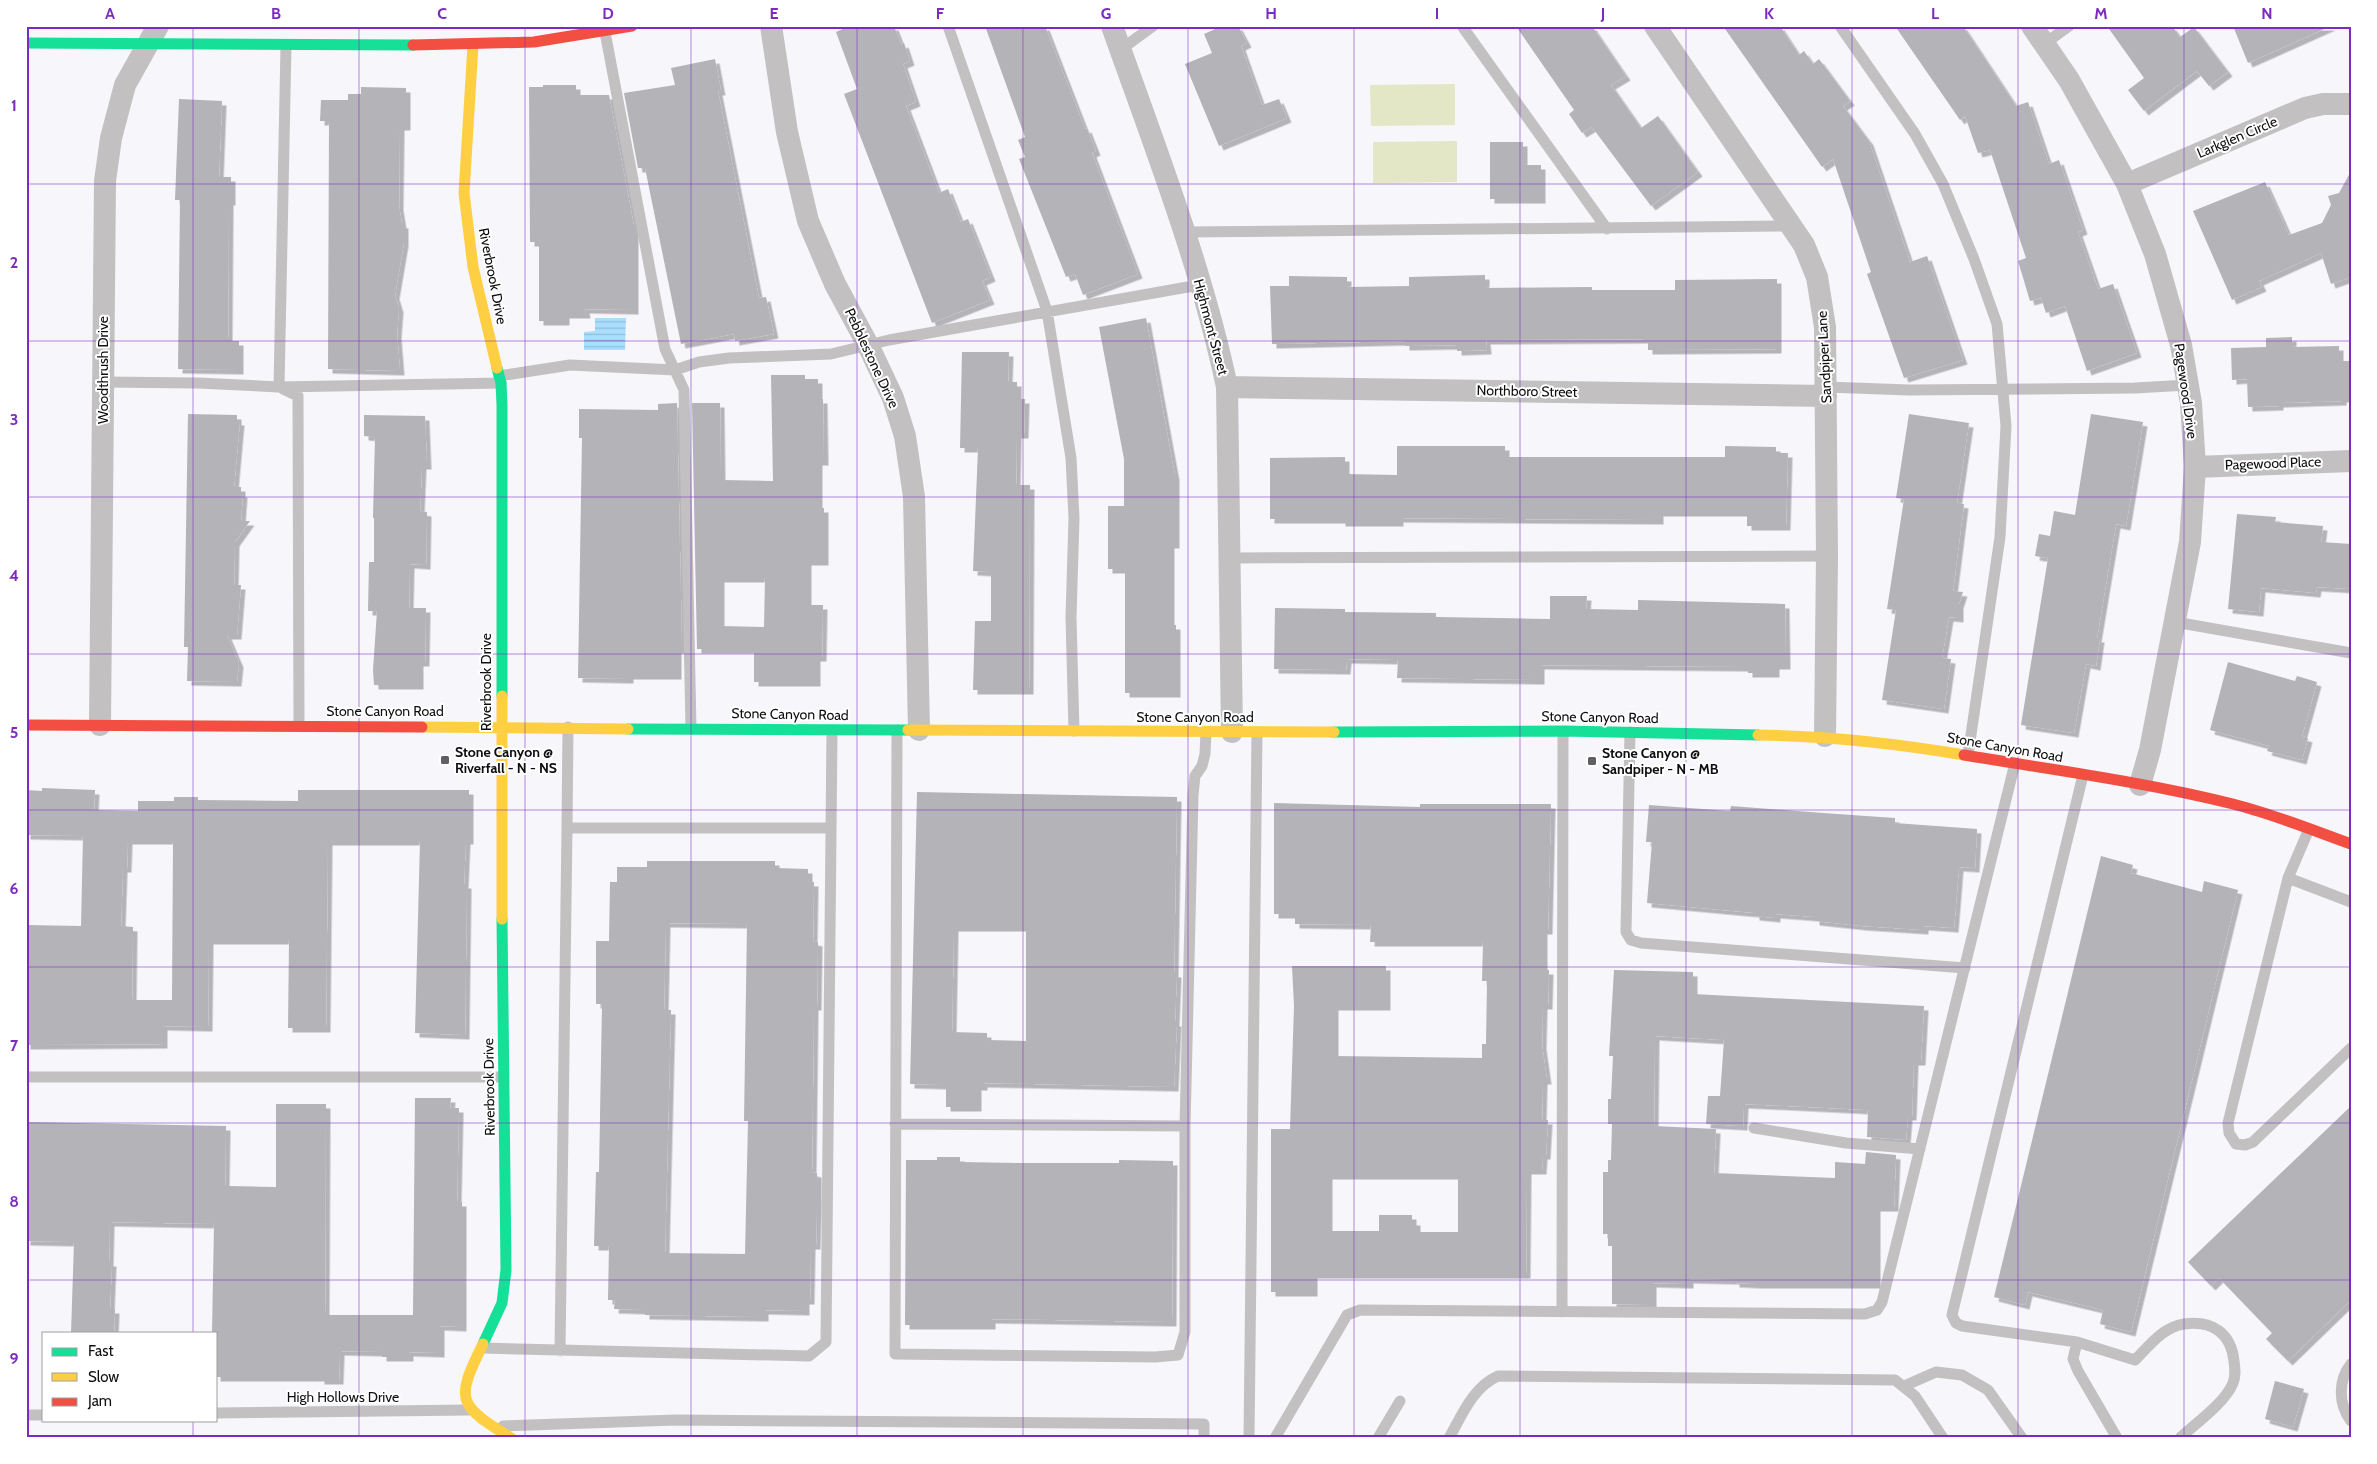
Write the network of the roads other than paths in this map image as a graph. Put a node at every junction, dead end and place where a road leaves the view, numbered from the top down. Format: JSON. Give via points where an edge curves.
{"nodes":[{"id":1,"x":632,"y":26,"type":"edge"},
{"id":2,"x":771,"y":26,"type":"edge"},
{"id":3,"x":948,"y":26,"type":"edge"},
{"id":4,"x":1112,"y":26,"type":"edge"},
{"id":5,"x":1153,"y":26,"type":"edge"},
{"id":6,"x":1462,"y":26,"type":"edge"},
{"id":7,"x":1655,"y":26,"type":"edge"},
{"id":8,"x":1840,"y":26,"type":"edge"},
{"id":9,"x":2069,"y":26,"type":"edge"},
{"id":10,"x":605,"y":32,"type":"junction"},
{"id":11,"x":154,"y":35,"type":"edge"},
{"id":12,"x":2038,"y":35,"type":"edge"},
{"id":13,"x":26,"y":43,"type":"edge"},
{"id":14,"x":473,"y":45,"type":"junction"},
{"id":15,"x":286,"y":46,"type":"junction"},
{"id":16,"x":1120,"y":50,"type":"junction"},
{"id":17,"x":2351,"y":104,"type":"edge"},
{"id":18,"x":2127,"y":184,"type":"junction"},
{"id":19,"x":1790,"y":226,"type":"junction"},
{"id":20,"x":1607,"y":229,"type":"junction"},
{"id":21,"x":1185,"y":232,"type":"junction"},
{"id":22,"x":1199,"y":285,"type":"junction"},
{"id":23,"x":1047,"y":311,"type":"junction"},
{"id":24,"x":868,"y":345,"type":"junction"},
{"id":25,"x":675,"y":370,"type":"junction"},
{"id":26,"x":500,"y":379,"type":"junction"},
{"id":27,"x":103,"y":382,"type":"junction"},
{"id":28,"x":2188,"y":385,"type":"junction"},
{"id":29,"x":279,"y":387,"type":"junction"},
{"id":30,"x":1227,"y":387,"type":"junction"},
{"id":31,"x":2004,"y":387,"type":"junction"},
{"id":32,"x":1826,"y":391,"type":"junction"},
{"id":33,"x":2351,"y":461,"type":"edge"},
{"id":34,"x":2195,"y":466,"type":"junction"},
{"id":35,"x":1827,"y":556,"type":"junction"},
{"id":36,"x":1231,"y":558,"type":"junction"},
{"id":37,"x":2175,"y":622,"type":"junction"},
{"id":38,"x":2351,"y":653,"type":"edge"},
{"id":39,"x":26,"y":725,"type":"edge"},
{"id":40,"x":100,"y":725,"type":"junction"},
{"id":41,"x":299,"y":726,"type":"junction"},
{"id":42,"x":501,"y":726,"type":"junction"},
{"id":43,"x":568,"y":727,"type":"junction"},
{"id":44,"x":691,"y":728,"type":"junction"},
{"id":45,"x":832,"y":730,"type":"junction"},
{"id":46,"x":908,"y":730,"type":"junction"},
{"id":47,"x":1074,"y":731,"type":"junction"},
{"id":48,"x":1563,"y":731,"type":"junction"},
{"id":49,"x":1206,"y":732,"type":"junction"},
{"id":50,"x":1232,"y":732,"type":"junction"},
{"id":51,"x":1257,"y":732,"type":"junction"},
{"id":52,"x":1630,"y":732,"type":"junction"},
{"id":53,"x":1825,"y":736,"type":"junction"},
{"id":54,"x":1968,"y":755,"type":"junction"},
{"id":55,"x":2015,"y":763,"type":"junction"},
{"id":56,"x":2083,"y":775,"type":"junction"},
{"id":57,"x":2140,"y":785,"type":"junction"},
{"id":58,"x":567,"y":828,"type":"junction"},
{"id":59,"x":831,"y":828,"type":"junction"},
{"id":60,"x":2309,"y":829,"type":"junction"},
{"id":61,"x":2351,"y":844,"type":"edge"},
{"id":62,"x":2288,"y":878,"type":"junction"},
{"id":63,"x":2351,"y":902,"type":"edge"},
{"id":64,"x":1965,"y":968,"type":"junction"},
{"id":65,"x":2351,"y":1048,"type":"edge"},
{"id":66,"x":26,"y":1076,"type":"edge"},
{"id":67,"x":503,"y":1076,"type":"junction"},
{"id":68,"x":895,"y":1124,"type":"junction"},
{"id":69,"x":1184,"y":1126,"type":"junction"},
{"id":70,"x":1754,"y":1128,"type":"dead end"},
{"id":71,"x":1920,"y":1149,"type":"junction"},
{"id":72,"x":1562,"y":1312,"type":"junction"},
{"id":73,"x":2077,"y":1342,"type":"junction"},
{"id":74,"x":482,"y":1348,"type":"junction"},
{"id":75,"x":560,"y":1351,"type":"junction"},
{"id":76,"x":2351,"y":1364,"type":"edge"},
{"id":77,"x":1904,"y":1386,"type":"junction"},
{"id":78,"x":1400,"y":1401,"type":"dead end"},
{"id":79,"x":470,"y":1410,"type":"junction"},
{"id":80,"x":218,"y":1414,"type":"edge"},
{"id":81,"x":26,"y":1415,"type":"edge"},
{"id":82,"x":42,"y":1415,"type":"edge"},
{"id":83,"x":2351,"y":1421,"type":"edge"},
{"id":84,"x":494,"y":1427,"type":"junction"},
{"id":85,"x":511,"y":1438,"type":"edge"},
{"id":86,"x":1204,"y":1438,"type":"edge"},
{"id":87,"x":1249,"y":1438,"type":"edge"},
{"id":88,"x":1275,"y":1438,"type":"edge"},
{"id":89,"x":1378,"y":1438,"type":"edge"},
{"id":90,"x":1448,"y":1438,"type":"edge"},
{"id":91,"x":1943,"y":1438,"type":"edge"},
{"id":92,"x":2022,"y":1438,"type":"edge"},
{"id":93,"x":2117,"y":1438,"type":"edge"},
{"id":94,"x":2180,"y":1438,"type":"edge"}],
"edges":[{"from":1,"to":10,"type":"street"},
{"from":2,"to":24,"type":"street","name":"Pebblestone Drive","via":[[787,132],[808,221],[835,284]]},
{"from":3,"to":23,"type":"lane"},
{"from":4,"to":16,"type":"street","name":"Highmont Street"},
{"from":5,"to":16,"type":"lane"},
{"from":6,"to":20,"type":"lane"},
{"from":7,"to":19,"type":"street","name":"Sandpiper Lane"},
{"from":8,"to":31,"type":"lane","via":[[1916,134],[1943,184],[1997,324]]},
{"from":9,"to":12,"type":"lane"},
{"from":10,"to":14,"type":"street","via":[[534,42]]},
{"from":10,"to":25,"type":"lane","via":[[665,349]]},
{"from":11,"to":13,"type":"street"},
{"from":11,"to":15,"type":"street"},
{"from":11,"to":27,"type":"street","name":"Woodthrush Drive","via":[[125,85],[110,138],[106,172]]},
{"from":12,"to":18,"type":"street","name":"Pagewood Drive","via":[[2069,80]]},
{"from":14,"to":15,"type":"street"},
{"from":14,"to":26,"type":"street","name":"Riverbrook Drive","via":[[464,193],[473,267]]},
{"from":15,"to":29,"type":"lane"},
{"from":16,"to":21,"type":"street","name":"Highmont Street"},
{"from":17,"to":18,"type":"street","name":"Larkglen Circle","via":[[2305,108]]},
{"from":18,"to":28,"type":"street","name":"Pagewood Drive","via":[[2155,254],[2182,345]]},
{"from":19,"to":20,"type":"lane"},
{"from":19,"to":32,"type":"street","name":"Sandpiper Lane","via":[[1804,245],[1817,278],[1825,327]]},
{"from":20,"to":21,"type":"lane"},
{"from":21,"to":22,"type":"street","name":"Highmont Street"},
{"from":22,"to":23,"type":"lane"},
{"from":22,"to":30,"type":"street","name":"Highmont Street"},
{"from":23,"to":24,"type":"lane"},
{"from":23,"to":47,"type":"lane","via":[[1071,458]]},
{"from":24,"to":25,"type":"lane","via":[[830,354],[729,358],[699,362]]},
{"from":24,"to":46,"type":"street","name":"Pebblestone Drive","via":[[905,436],[914,497]]},
{"from":25,"to":26,"type":"lane","via":[[570,365]]},
{"from":25,"to":44,"type":"lane","via":[[684,390]]},
{"from":26,"to":29,"type":"lane"},
{"from":26,"to":42,"type":"street","name":"Riverbrook Drive"},
{"from":27,"to":29,"type":"lane"},
{"from":27,"to":40,"type":"street","name":"Woodthrush Drive"},
{"from":28,"to":31,"type":"lane"},
{"from":28,"to":34,"type":"street","name":"Pagewood Drive"},
{"from":29,"to":41,"type":"lane","via":[[298,396]]},
{"from":30,"to":32,"type":"street","name":"Northboro Street"},
{"from":30,"to":36,"type":"street","name":"Highmont Street"},
{"from":31,"to":32,"type":"lane"},
{"from":31,"to":54,"type":"lane","via":[[2006,426],[2000,536]]},
{"from":32,"to":35,"type":"street","name":"Sandpiper Lane"},
{"from":33,"to":34,"type":"street","name":"Pagewood Place"},
{"from":34,"to":37,"type":"street","name":"Pagewood Drive","via":[[2190,542]]},
{"from":35,"to":36,"type":"lane"},
{"from":35,"to":53,"type":"street","name":"Sandpiper Lane"},
{"from":36,"to":50,"type":"street","name":"Highmont Street"},
{"from":37,"to":38,"type":"lane"},
{"from":37,"to":57,"type":"street","name":"Pagewood Drive"},
{"from":39,"to":40,"type":"street","name":"Stone Canyon Road"},
{"from":40,"to":41,"type":"street","name":"Stone Canyon Road"},
{"from":41,"to":42,"type":"street","name":"Stone Canyon Road"},
{"from":42,"to":43,"type":"street","name":"Stone Canyon Road"},
{"from":42,"to":67,"type":"street","name":"Riverbrook Drive"},
{"from":43,"to":44,"type":"street","name":"Stone Canyon Road"},
{"from":43,"to":58,"type":"lane"},
{"from":44,"to":45,"type":"street","name":"Stone Canyon Road"},
{"from":45,"to":46,"type":"street","name":"Stone Canyon Road"},
{"from":45,"to":59,"type":"lane"},
{"from":46,"to":47,"type":"street","name":"Stone Canyon Road"},
{"from":46,"to":68,"type":"lane"},
{"from":47,"to":49,"type":"street","name":"Stone Canyon Road"},
{"from":48,"to":51,"type":"street","name":"Stone Canyon Road"},
{"from":48,"to":52,"type":"street","name":"Stone Canyon Road"},
{"from":48,"to":72,"type":"lane"},
{"from":49,"to":50,"type":"street","name":"Stone Canyon Road"},
{"from":49,"to":69,"type":"lane","via":[[1205,754],[1195,776],[1193,795]]},
{"from":50,"to":51,"type":"street","name":"Stone Canyon Road"},
{"from":51,"to":87,"type":"lane"},
{"from":52,"to":53,"type":"street","name":"Stone Canyon Road"},
{"from":52,"to":64,"type":"lane","via":[[1626,932],[1631,940]]},
{"from":53,"to":54,"type":"street","name":"Stone Canyon Road"},
{"from":54,"to":55,"type":"street","name":"Stone Canyon Road"},
{"from":55,"to":56,"type":"street","name":"Stone Canyon Road"},
{"from":55,"to":64,"type":"lane"},
{"from":56,"to":57,"type":"street","name":"Stone Canyon Road"},
{"from":56,"to":73,"type":"lane","via":[[1952,1315],[1962,1326]]},
{"from":57,"to":60,"type":"street","name":"Stone Canyon Road","via":[[2232,804]]},
{"from":58,"to":59,"type":"lane"},
{"from":58,"to":75,"type":"lane"},
{"from":59,"to":75,"type":"lane","via":[[826,1342],[809,1356]]},
{"from":60,"to":61,"type":"street","name":"Stone Canyon Road"},
{"from":60,"to":62,"type":"lane"},
{"from":62,"to":63,"type":"lane"},
{"from":62,"to":65,"type":"lane","via":[[2228,1123],[2229,1133],[2236,1144],[2253,1142]]},
{"from":64,"to":71,"type":"lane"},
{"from":66,"to":67,"type":"lane"},
{"from":67,"to":74,"type":"street","name":"Riverbrook Drive","via":[[507,1268],[502,1304]]},
{"from":68,"to":69,"type":"lane"},
{"from":68,"to":69,"type":"lane","via":[[895,1354],[1155,1357],[1178,1355],[1185,1332]]},
{"from":70,"to":71,"type":"lane","via":[[1846,1143]]},
{"from":71,"to":72,"type":"lane","via":[[1882,1302],[1877,1310],[1865,1314]]},
{"from":72,"to":88,"type":"lane","via":[[1360,1310],[1347,1315]]},
{"from":73,"to":93,"type":"lane","via":[[2073,1359],[2078,1371]]},
{"from":73,"to":94,"type":"lane","via":[[2135,1360],[2162,1333],[2183,1324],[2219,1330],[2232,1347],[2236,1372],[2232,1384],[2225,1396]]},
{"from":74,"to":75,"type":"lane"},
{"from":74,"to":79,"type":"street","via":[[466,1385],[466,1401]]},
{"from":76,"to":83,"type":"lane","via":[[2344,1373],[2341,1397]]},
{"from":77,"to":90,"type":"lane","via":[[1895,1380],[1498,1376],[1487,1381],[1474,1394]]},
{"from":77,"to":91,"type":"lane","via":[[1915,1396]]},
{"from":77,"to":92,"type":"lane","via":[[1936,1372],[1962,1375],[1988,1390]]},
{"from":78,"to":89,"type":"lane"},
{"from":79,"to":80,"type":"lane","name":"High Hollows Drive"},
{"from":79,"to":84,"type":"street"},
{"from":81,"to":82,"type":"lane"},
{"from":84,"to":85,"type":"street"},
{"from":84,"to":86,"type":"lane","via":[[676,1420],[1204,1424]]}]}
